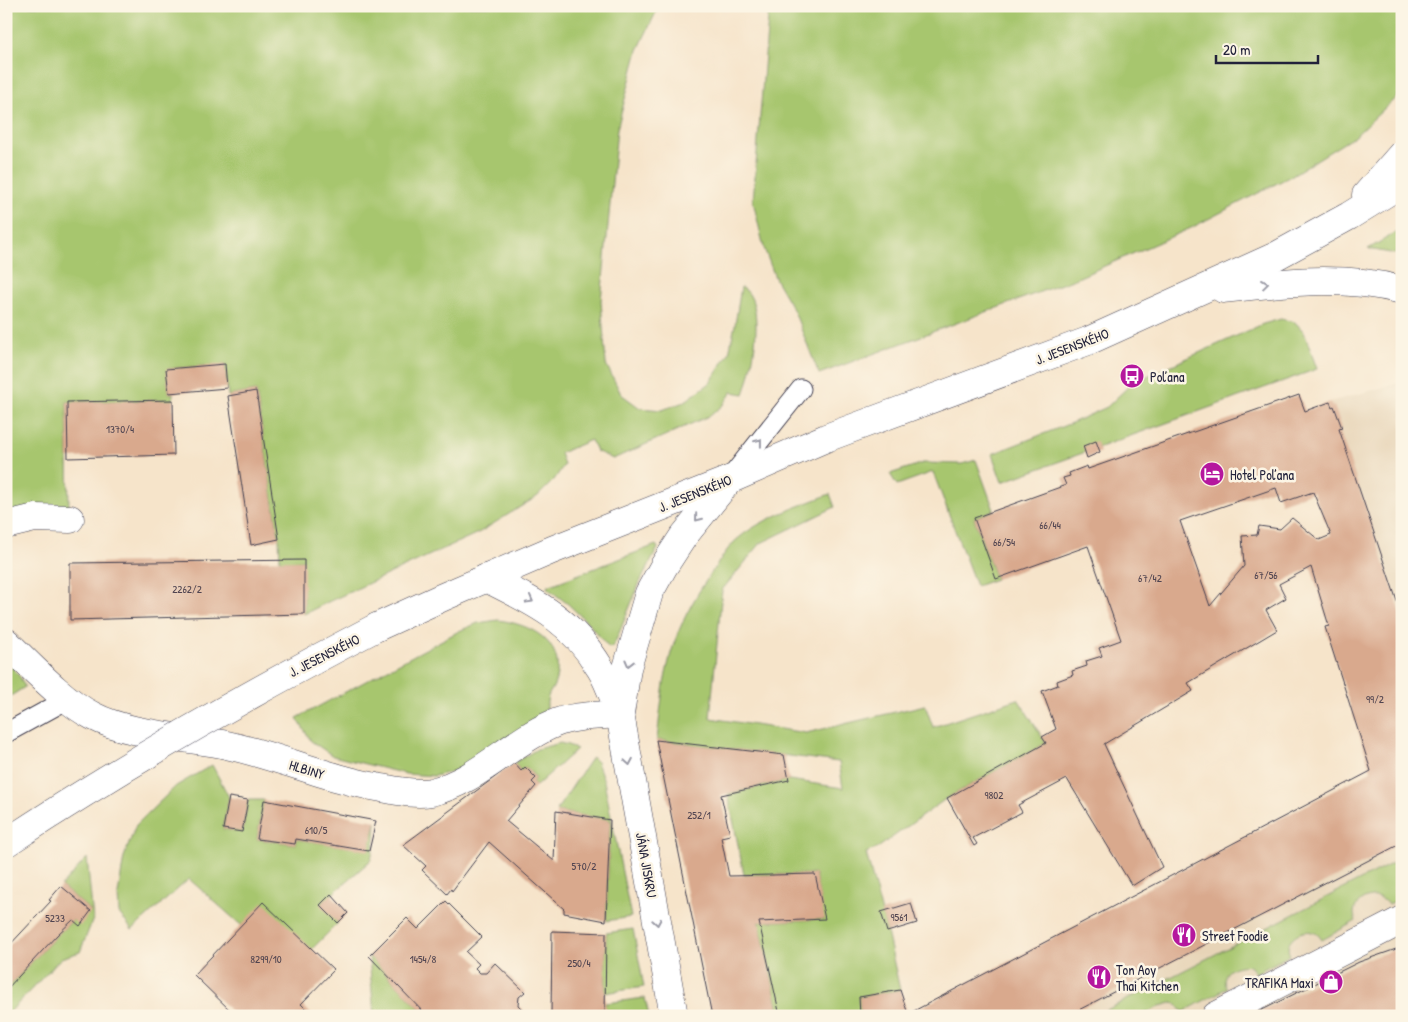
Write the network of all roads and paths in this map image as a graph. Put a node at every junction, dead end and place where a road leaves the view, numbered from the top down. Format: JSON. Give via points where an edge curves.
{"nodes":[{"id":1,"x":1402,"y":154,"type":"edge"},
{"id":2,"x":1402,"y":183,"type":"edge"},
{"id":3,"x":1349,"y":216,"type":"junction"},
{"id":4,"x":1402,"y":290,"type":"edge"},
{"id":5,"x":1199,"y":292,"type":"junction"},
{"id":6,"x":801,"y":389,"type":"dead end"},
{"id":7,"x":728,"y":480,"type":"junction"},
{"id":8,"x":70,"y":519,"type":"dead end"},
{"id":9,"x":6,"y":525,"type":"edge"},
{"id":10,"x":486,"y":578,"type":"junction"},
{"id":11,"x":6,"y":642,"type":"edge"},
{"id":12,"x":68,"y":699,"type":"junction"},
{"id":13,"x":620,"y":714,"type":"junction"},
{"id":14,"x":6,"y":733,"type":"edge"},
{"id":15,"x":6,"y":843,"type":"edge"},
{"id":16,"x":1402,"y":920,"type":"edge"},
{"id":17,"x":674,"y":1016,"type":"edge"},
{"id":18,"x":1216,"y":1016,"type":"edge"}],
"edges":[{"from":1,"to":3,"type":"street"},
{"from":2,"to":3,"type":"street","name":"J. JESENSKÉHO"},
{"from":3,"to":5,"type":"street","name":"J. JESENSKÉHO","via":[[1276,256]]},
{"from":5,"to":4,"type":"street","one_way":true,"via":[[1330,280],[1379,284]]},
{"from":5,"to":7,"type":"street","name":"J. JESENSKÉHO","via":[[1088,341],[883,416]]},
{"from":7,"to":6,"type":"lane","one_way":true},
{"from":7,"to":10,"type":"street","name":"J. JESENSKÉHO"},
{"from":7,"to":13,"type":"street","name":"JÁNA JISKRU","one_way":true,"via":[[683,537],[649,593],[627,668]]},
{"from":8,"to":9,"type":"street","via":[[36,518]]},
{"from":10,"to":13,"type":"street","name":"JÁNA JISKRU","one_way":true,"via":[[558,617],[579,637],[601,669]]},
{"from":10,"to":15,"type":"street","name":"J. JESENSKÉHO","bridge":true,"via":[[377,627],[298,668],[70,801]]},
{"from":11,"to":12,"type":"street","name":"HLBINY"},
{"from":12,"to":13,"type":"street","name":"HLBINY","via":[[92,716],[120,726],[223,744],[358,784],[398,791],[430,792],[457,783],[554,723]]},
{"from":12,"to":14,"type":"lane"},
{"from":13,"to":17,"type":"street","name":"JÁNA JISKRU","one_way":true},
{"from":16,"to":18,"type":"street"}]}
